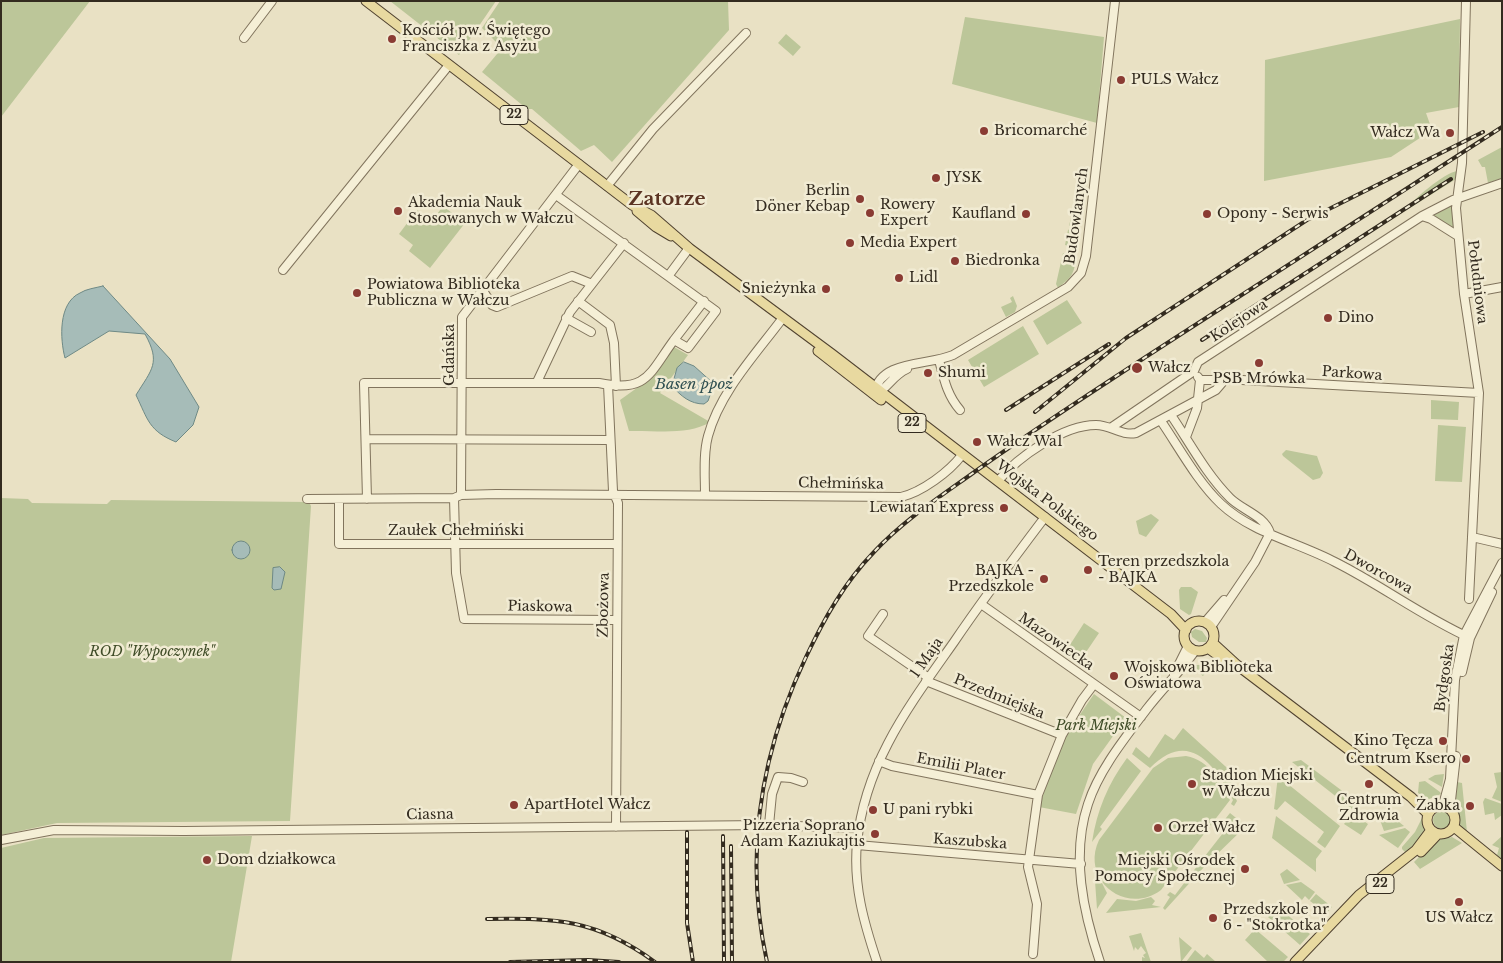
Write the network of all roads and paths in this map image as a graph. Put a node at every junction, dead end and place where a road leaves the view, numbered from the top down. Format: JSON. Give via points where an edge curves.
{"nodes":[{"id":1,"x":272,"y":1,"type":"edge"},
{"id":2,"x":366,"y":1,"type":"edge"},
{"id":3,"x":1115,"y":1,"type":"edge"},
{"id":4,"x":1466,"y":1,"type":"edge"},
{"id":5,"x":746,"y":33,"type":"dead end"},
{"id":6,"x":244,"y":38,"type":"dead end"},
{"id":7,"x":449,"y":65,"type":"junction"},
{"id":8,"x":579,"y":164,"type":"junction"},
{"id":9,"x":1502,"y":183,"type":"edge"},
{"id":10,"x":607,"y":186,"type":"junction"},
{"id":11,"x":556,"y":195,"type":"junction"},
{"id":12,"x":1456,"y":198,"type":"junction"},
{"id":13,"x":1422,"y":216,"type":"junction"},
{"id":14,"x":1458,"y":236,"type":"junction"},
{"id":15,"x":624,"y":243,"type":"junction"},
{"id":16,"x":689,"y":248,"type":"junction"},
{"id":17,"x":283,"y":270,"type":"dead end"},
{"id":18,"x":669,"y":275,"type":"junction"},
{"id":19,"x":592,"y":284,"type":"junction"},
{"id":20,"x":1502,"y":287,"type":"edge"},
{"id":21,"x":482,"y":289,"type":"junction"},
{"id":22,"x":1464,"y":294,"type":"junction"},
{"id":23,"x":578,"y":301,"type":"junction"},
{"id":24,"x":704,"y":301,"type":"junction"},
{"id":25,"x":566,"y":318,"type":"junction"},
{"id":26,"x":782,"y":319,"type":"junction"},
{"id":27,"x":591,"y":332,"type":"dead end"},
{"id":28,"x":674,"y":340,"type":"junction"},
{"id":29,"x":939,"y":360,"type":"junction"},
{"id":30,"x":915,"y":365,"type":"junction"},
{"id":31,"x":1194,"y":371,"type":"junction"},
{"id":32,"x":1222,"y":379,"type":"junction"},
{"id":33,"x":1200,"y":380,"type":"junction"},
{"id":34,"x":462,"y":382,"type":"junction"},
{"id":35,"x":537,"y":382,"type":"junction"},
{"id":36,"x":890,"y":383,"type":"junction"},
{"id":37,"x":612,"y":385,"type":"junction"},
{"id":38,"x":876,"y":391,"type":"junction"},
{"id":39,"x":1479,"y":393,"type":"junction"},
{"id":40,"x":1197,"y":398,"type":"junction"},
{"id":41,"x":897,"y":404,"type":"junction"},
{"id":42,"x":960,"y":410,"type":"dead end"},
{"id":43,"x":1171,"y":415,"type":"junction"},
{"id":44,"x":1161,"y":421,"type":"junction"},
{"id":45,"x":1112,"y":427,"type":"junction"},
{"id":46,"x":1186,"y":437,"type":"junction"},
{"id":47,"x":366,"y":439,"type":"junction"},
{"id":48,"x":462,"y":439,"type":"junction"},
{"id":49,"x":610,"y":440,"type":"junction"},
{"id":50,"x":953,"y":448,"type":"junction"},
{"id":51,"x":962,"y":454,"type":"junction"},
{"id":52,"x":998,"y":481,"type":"junction"},
{"id":53,"x":1218,"y":484,"type":"junction"},
{"id":54,"x":1209,"y":491,"type":"junction"},
{"id":55,"x":615,"y":495,"type":"junction"},
{"id":56,"x":704,"y":495,"type":"junction"},
{"id":57,"x":457,"y":496,"type":"junction"},
{"id":58,"x":307,"y":499,"type":"dead end"},
{"id":59,"x":339,"y":499,"type":"junction"},
{"id":60,"x":367,"y":499,"type":"junction"},
{"id":61,"x":1045,"y":516,"type":"junction"},
{"id":62,"x":1270,"y":533,"type":"junction"},
{"id":63,"x":1472,"y":536,"type":"junction"},
{"id":64,"x":454,"y":543,"type":"junction"},
{"id":65,"x":617,"y":544,"type":"junction"},
{"id":66,"x":1502,"y":544,"type":"edge"},
{"id":67,"x":1502,"y":562,"type":"edge"},
{"id":68,"x":1502,"y":572,"type":"edge"},
{"id":69,"x":1469,"y":599,"type":"dead end"},
{"id":70,"x":981,"y":604,"type":"junction"},
{"id":71,"x":883,"y":614,"type":"dead end"},
{"id":72,"x":464,"y":619,"type":"joint"},
{"id":73,"x":616,"y":620,"type":"junction"},
{"id":74,"x":1208,"y":625,"type":"junction"},
{"id":75,"x":1188,"y":627,"type":"junction"},
{"id":76,"x":1467,"y":637,"type":"junction"},
{"id":77,"x":1211,"y":645,"type":"junction"},
{"id":78,"x":1191,"y":649,"type":"junction"},
{"id":79,"x":927,"y":679,"type":"junction"},
{"id":80,"x":1094,"y":684,"type":"junction"},
{"id":81,"x":1141,"y":716,"type":"junction"},
{"id":82,"x":1062,"y":736,"type":"junction"},
{"id":83,"x":879,"y":761,"type":"junction"},
{"id":84,"x":803,"y":782,"type":"dead end"},
{"id":85,"x":1038,"y":795,"type":"junction"},
{"id":86,"x":1447,"y":807,"type":"junction"},
{"id":87,"x":1430,"y":812,"type":"junction"},
{"id":88,"x":769,"y":825,"type":"junction"},
{"id":89,"x":616,"y":827,"type":"junction"},
{"id":90,"x":860,"y":828,"type":"junction"},
{"id":91,"x":1454,"y":828,"type":"junction"},
{"id":92,"x":1435,"y":832,"type":"junction"},
{"id":93,"x":1,"y":840,"type":"edge"},
{"id":94,"x":857,"y":844,"type":"junction"},
{"id":95,"x":1028,"y":859,"type":"junction"},
{"id":96,"x":1081,"y":864,"type":"junction"},
{"id":97,"x":1502,"y":866,"type":"edge"},
{"id":98,"x":1033,"y":954,"type":"dead end"},
{"id":99,"x":877,"y":962,"type":"edge"},
{"id":100,"x":1100,"y":962,"type":"edge"},
{"id":101,"x":1295,"y":962,"type":"edge"},
{"id":102,"x":1302,"y":962,"type":"edge"}],
"edges":[{"from":1,"to":6,"type":"street"},
{"from":2,"to":7,"type":"main road","name":"Wojska Polskiego","number":"22"},
{"from":3,"to":29,"type":"street","name":"Budowlanych","via":[[1086,256],[1081,273],[1068,287]]},
{"from":4,"to":12,"type":"street","name":"Południowa","via":[[1462,163]]},
{"from":5,"to":10,"type":"street","via":[[654,129]]},
{"from":7,"to":8,"type":"main road","name":"Wojska Polskiego","number":"22"},
{"from":7,"to":17,"type":"street"},
{"from":8,"to":10,"type":"main road","name":"Wojska Polskiego","number":"22"},
{"from":8,"to":11,"type":"street","name":"Gdańska"},
{"from":9,"to":12,"type":"street","name":"Kolejowa"},
{"from":10,"to":16,"type":"main road","name":"Wojska Polskiego","number":"22","via":[[651,215]]},
{"from":11,"to":15,"type":"street"},
{"from":11,"to":21,"type":"street","name":"Gdańska"},
{"from":12,"to":13,"type":"street","name":"Kolejowa"},
{"from":12,"to":14,"type":"street","name":"Południowa"},
{"from":13,"to":14,"type":"street","via":[[1431,218]]},
{"from":13,"to":31,"type":"street","name":"Kolejowa","via":[[1198,362]]},
{"from":14,"to":22,"type":"street","name":"Południowa"},
{"from":15,"to":18,"type":"street"},
{"from":15,"to":19,"type":"street"},
{"from":16,"to":18,"type":"street"},
{"from":16,"to":26,"type":"main road","name":"Wojska Polskiego","number":"22"},
{"from":18,"to":24,"type":"street"},
{"from":19,"to":21,"type":"street","via":[[572,276],[496,307],[492,306]]},
{"from":19,"to":23,"type":"street"},
{"from":20,"to":22,"type":"street"},
{"from":21,"to":34,"type":"street","name":"Gdańska","via":[[462,316]]},
{"from":22,"to":39,"type":"street","name":"Południowa"},
{"from":23,"to":25,"type":"street"},
{"from":23,"to":37,"type":"street","name":"Zbożowa","via":[[610,325],[614,343]]},
{"from":24,"to":28,"type":"street"},
{"from":24,"to":28,"type":"street","via":[[716,311],[688,348]]},
{"from":25,"to":27,"type":"street"},
{"from":25,"to":35,"type":"street"},
{"from":26,"to":38,"type":"main road","name":"Wojska Polskiego","number":"22","via":[[828,359]]},
{"from":26,"to":56,"type":"street","via":[[734,383],[713,422],[707,439]]},
{"from":28,"to":37,"type":"street","via":[[644,379],[628,387]]},
{"from":29,"to":30,"type":"street","name":"Budowlanych"},
{"from":29,"to":42,"type":"street","via":[[947,391]]},
{"from":30,"to":36,"type":"street","name":"Budowlanych","via":[[898,373]]},
{"from":30,"to":38,"type":"street","name":"Budowlanych","via":[[889,372]]},
{"from":31,"to":33,"type":"street"},
{"from":31,"to":45,"type":"street","name":"Kolejowa"},
{"from":32,"to":33,"type":"street","name":"Parkowa"},
{"from":32,"to":39,"type":"street","name":"Parkowa"},
{"from":32,"to":40,"type":"street","via":[[1216,390]]},
{"from":33,"to":40,"type":"street"},
{"from":34,"to":35,"type":"street"},
{"from":34,"to":47,"type":"street","via":[[364,383]]},
{"from":34,"to":48,"type":"street","name":"Gdańska"},
{"from":35,"to":37,"type":"street"},
{"from":36,"to":38,"type":"street","name":"Budowlanych"},
{"from":36,"to":41,"type":"street"},
{"from":37,"to":49,"type":"street","name":"Zbożowa"},
{"from":38,"to":41,"type":"main road","name":"Wojska Polskiego","number":"22"},
{"from":38,"to":50,"type":"main road","name":"Wojska Polskiego","number":"22","via":[[910,422]]},
{"from":39,"to":63,"type":"street","name":"Południowa"},
{"from":40,"to":43,"type":"street"},
{"from":40,"to":46,"type":"street","via":[[1197,408]]},
{"from":41,"to":50,"type":"main road","name":"Wojska Polskiego","number":"22"},
{"from":43,"to":44,"type":"street"},
{"from":43,"to":46,"type":"street","name":"Dworcowa"},
{"from":44,"to":45,"type":"street","via":[[1128,434]]},
{"from":44,"to":54,"type":"street","name":"Dworcowa"},
{"from":45,"to":52,"type":"street","via":[[1094,425],[1062,432],[1013,465]]},
{"from":46,"to":53,"type":"street","name":"Dworcowa"},
{"from":47,"to":48,"type":"street"},
{"from":47,"to":60,"type":"street"},
{"from":48,"to":49,"type":"street"},
{"from":48,"to":57,"type":"street","name":"Gdańska"},
{"from":49,"to":55,"type":"street","name":"Zbożowa"},
{"from":50,"to":51,"type":"main road","name":"Wojska Polskiego","number":"22"},
{"from":51,"to":52,"type":"main road","name":"Wojska Polskiego","number":"22"},
{"from":51,"to":56,"type":"street","name":"Chełmińska","via":[[918,490],[901,497]]},
{"from":52,"to":61,"type":"main road","name":"Wojska Polskiego","number":"22"},
{"from":53,"to":54,"type":"street"},
{"from":53,"to":62,"type":"street","name":"Dworcowa","via":[[1233,501],[1265,522]]},
{"from":54,"to":62,"type":"street","name":"Dworcowa","via":[[1243,521]]},
{"from":55,"to":56,"type":"street","name":"Chełmińska"},
{"from":55,"to":57,"type":"street"},
{"from":55,"to":65,"type":"street","name":"Zbożowa","via":[[618,503]]},
{"from":57,"to":60,"type":"street"},
{"from":57,"to":64,"type":"street","name":"Gdańska"},
{"from":58,"to":59,"type":"street"},
{"from":59,"to":60,"type":"street"},
{"from":59,"to":64,"type":"street","name":"Zaułek Chełmiński","via":[[340,544]]},
{"from":61,"to":70,"type":"street","name":"1 Maja"},
{"from":61,"to":75,"type":"main road","name":"Wojska Polskiego","number":"22"},
{"from":62,"to":74,"type":"street","via":[[1251,567]]},
{"from":62,"to":76,"type":"street","name":"Dworcowa","via":[[1335,562]]},
{"from":63,"to":66,"type":"street"},
{"from":63,"to":69,"type":"street","name":"Południowa"},
{"from":64,"to":65,"type":"street","name":"Zaułek Chełmiński"},
{"from":64,"to":72,"type":"street","name":"Gdańska"},
{"from":65,"to":73,"type":"street","name":"Zbożowa"},
{"from":67,"to":76,"type":"street","name":"Bydgoska"},
{"from":68,"to":76,"type":"street","name":"Bydgoska"},
{"from":70,"to":79,"type":"street","name":"1 Maja"},
{"from":70,"to":80,"type":"street","name":"Mazowiecka"},
{"from":71,"to":79,"type":"street","name":"Przedmiejska","via":[[868,636]]},
{"from":72,"to":73,"type":"street","name":"Piaskowa"},
{"from":73,"to":89,"type":"street","name":"Zbożowa"},
{"from":74,"to":75,"type":"main road"},
{"from":74,"to":77,"type":"main road","via":[[1214,632]]},
{"from":75,"to":78,"type":"main road","via":[[1184,636]]},
{"from":76,"to":86,"type":"street","name":"Bydgoska","via":[[1460,681],[1456,772]]},
{"from":77,"to":78,"type":"main road"},
{"from":77,"to":87,"type":"main road"},
{"from":78,"to":81,"type":"street"},
{"from":79,"to":82,"type":"street","name":"Przedmiejska"},
{"from":79,"to":83,"type":"street","name":"1 Maja","via":[[891,734]]},
{"from":80,"to":81,"type":"street","name":"Mazowiecka"},
{"from":80,"to":82,"type":"street"},
{"from":81,"to":96,"type":"street","via":[[1108,763],[1088,804]]},
{"from":82,"to":85,"type":"street"},
{"from":83,"to":85,"type":"street","name":"Emilii Plater"},
{"from":83,"to":90,"type":"street","name":"1 Maja"},
{"from":84,"to":88,"type":"street","via":[[778,778],[772,794]]},
{"from":85,"to":95,"type":"street"},
{"from":86,"to":87,"type":"main road"},
{"from":86,"to":91,"type":"main road","via":[[1455,815]]},
{"from":87,"to":92,"type":"main road","via":[[1427,823]]},
{"from":88,"to":89,"type":"street","name":"Ciasna"},
{"from":88,"to":90,"type":"street","name":"Ciasna"},
{"from":89,"to":93,"type":"street","name":"Ciasna","via":[[54,830]]},
{"from":90,"to":94,"type":"street","name":"1 Maja"},
{"from":91,"to":92,"type":"main road","number":"22","via":[[1445,834]]},
{"from":91,"to":97,"type":"main road"},
{"from":92,"to":101,"type":"main road","number":"22","via":[[1359,895]]},
{"from":92,"to":102,"type":"main road","number":"22","via":[[1411,862],[1364,896]]},
{"from":94,"to":95,"type":"street","name":"Kaszubska"},
{"from":94,"to":99,"type":"street","via":[[856,871],[863,921]]},
{"from":95,"to":96,"type":"street","name":"Kaszubska"},
{"from":95,"to":98,"type":"street","via":[[1037,904]]},
{"from":96,"to":100,"type":"street","via":[[1085,911]]}]}
